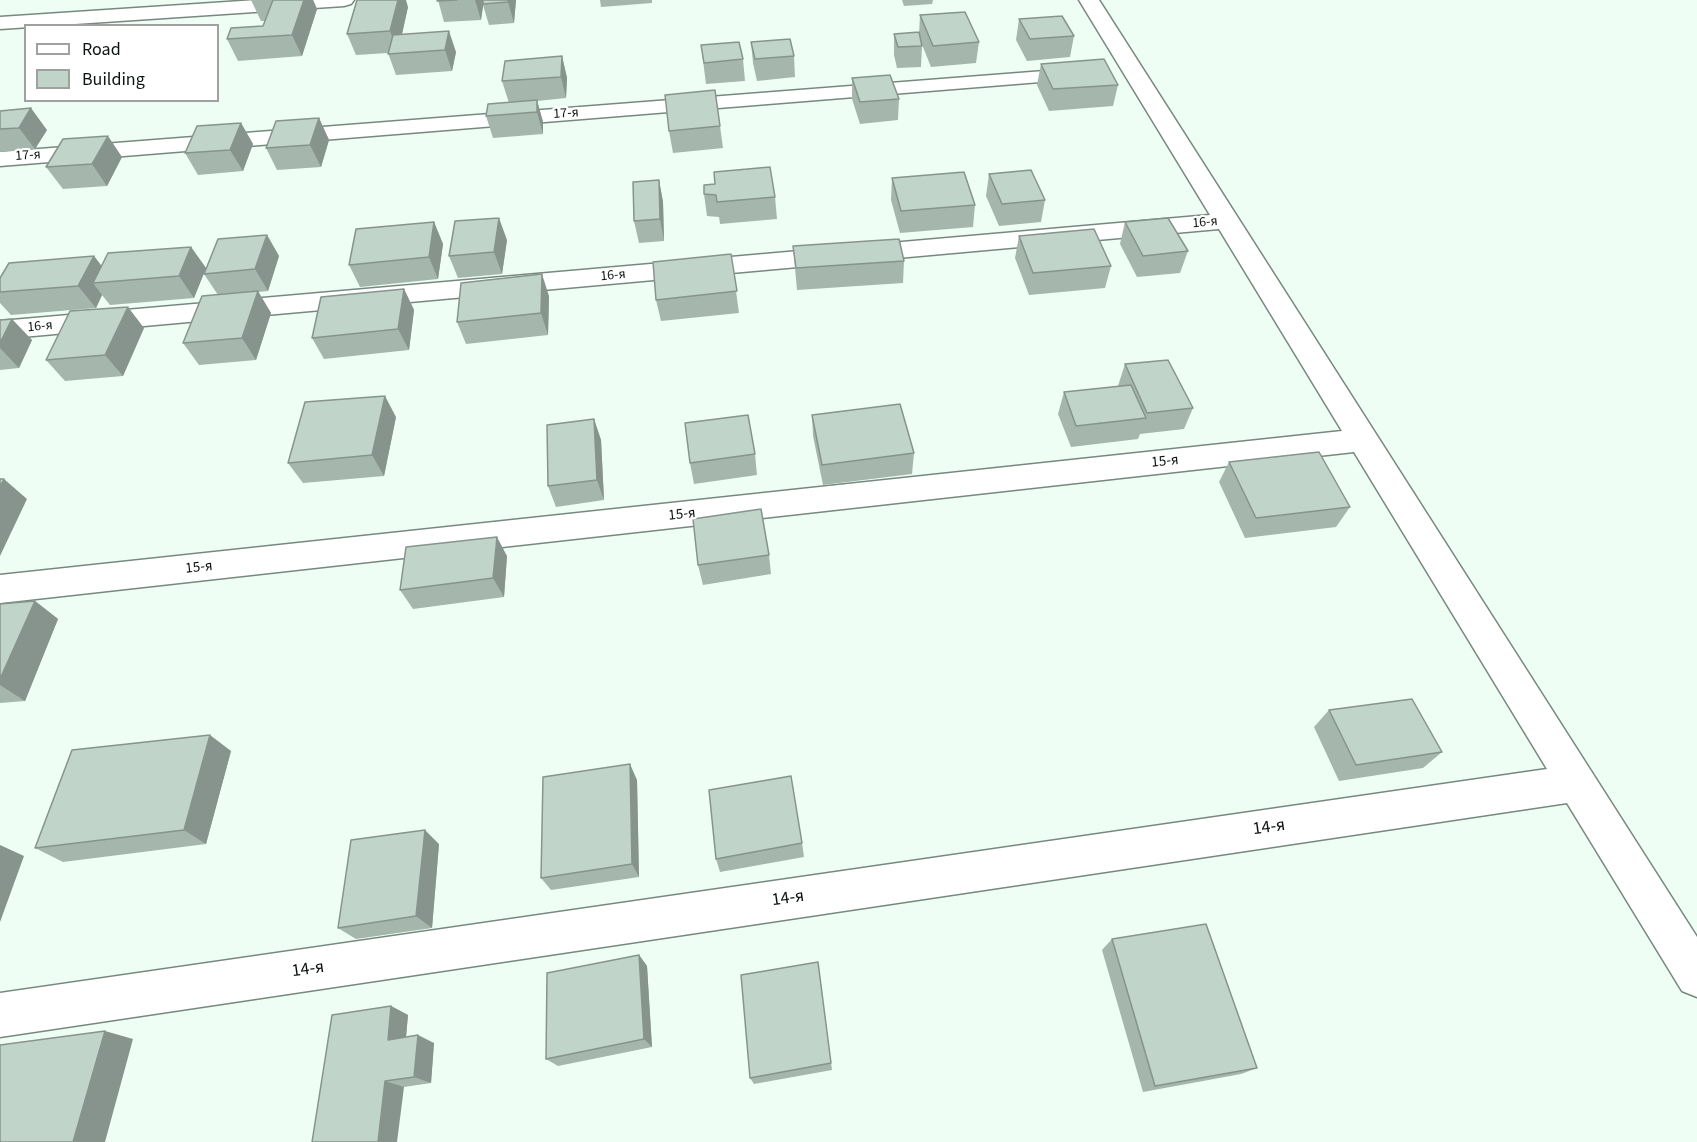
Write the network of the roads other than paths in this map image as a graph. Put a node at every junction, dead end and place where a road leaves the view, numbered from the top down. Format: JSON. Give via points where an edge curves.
{"nodes":[{"id":1,"x":344,"y":0,"type":"edge"},
{"id":2,"x":1089,"y":0,"type":"edge"},
{"id":3,"x":0,"y":23,"type":"edge"},
{"id":4,"x":1132,"y":70,"type":"junction"},
{"id":5,"x":0,"y":159,"type":"edge"},
{"id":6,"x":1227,"y":221,"type":"junction"},
{"id":7,"x":0,"y":330,"type":"edge"},
{"id":8,"x":1363,"y":440,"type":"junction"},
{"id":9,"x":0,"y":589,"type":"edge"},
{"id":10,"x":1577,"y":783,"type":"junction"},
{"id":11,"x":1697,"y":976,"type":"edge"},
{"id":12,"x":0,"y":1015,"type":"edge"}],
"edges":[{"from":1,"to":3,"type":"street"},
{"from":2,"to":4,"type":"street"},
{"from":4,"to":5,"type":"street","name":"17-я"},
{"from":4,"to":6,"type":"street"},
{"from":6,"to":7,"type":"street","name":"16-я"},
{"from":6,"to":8,"type":"street"},
{"from":8,"to":9,"type":"street","name":"15-я"},
{"from":8,"to":10,"type":"street"},
{"from":10,"to":11,"type":"street"},
{"from":10,"to":12,"type":"street","name":"14-я"}]}
